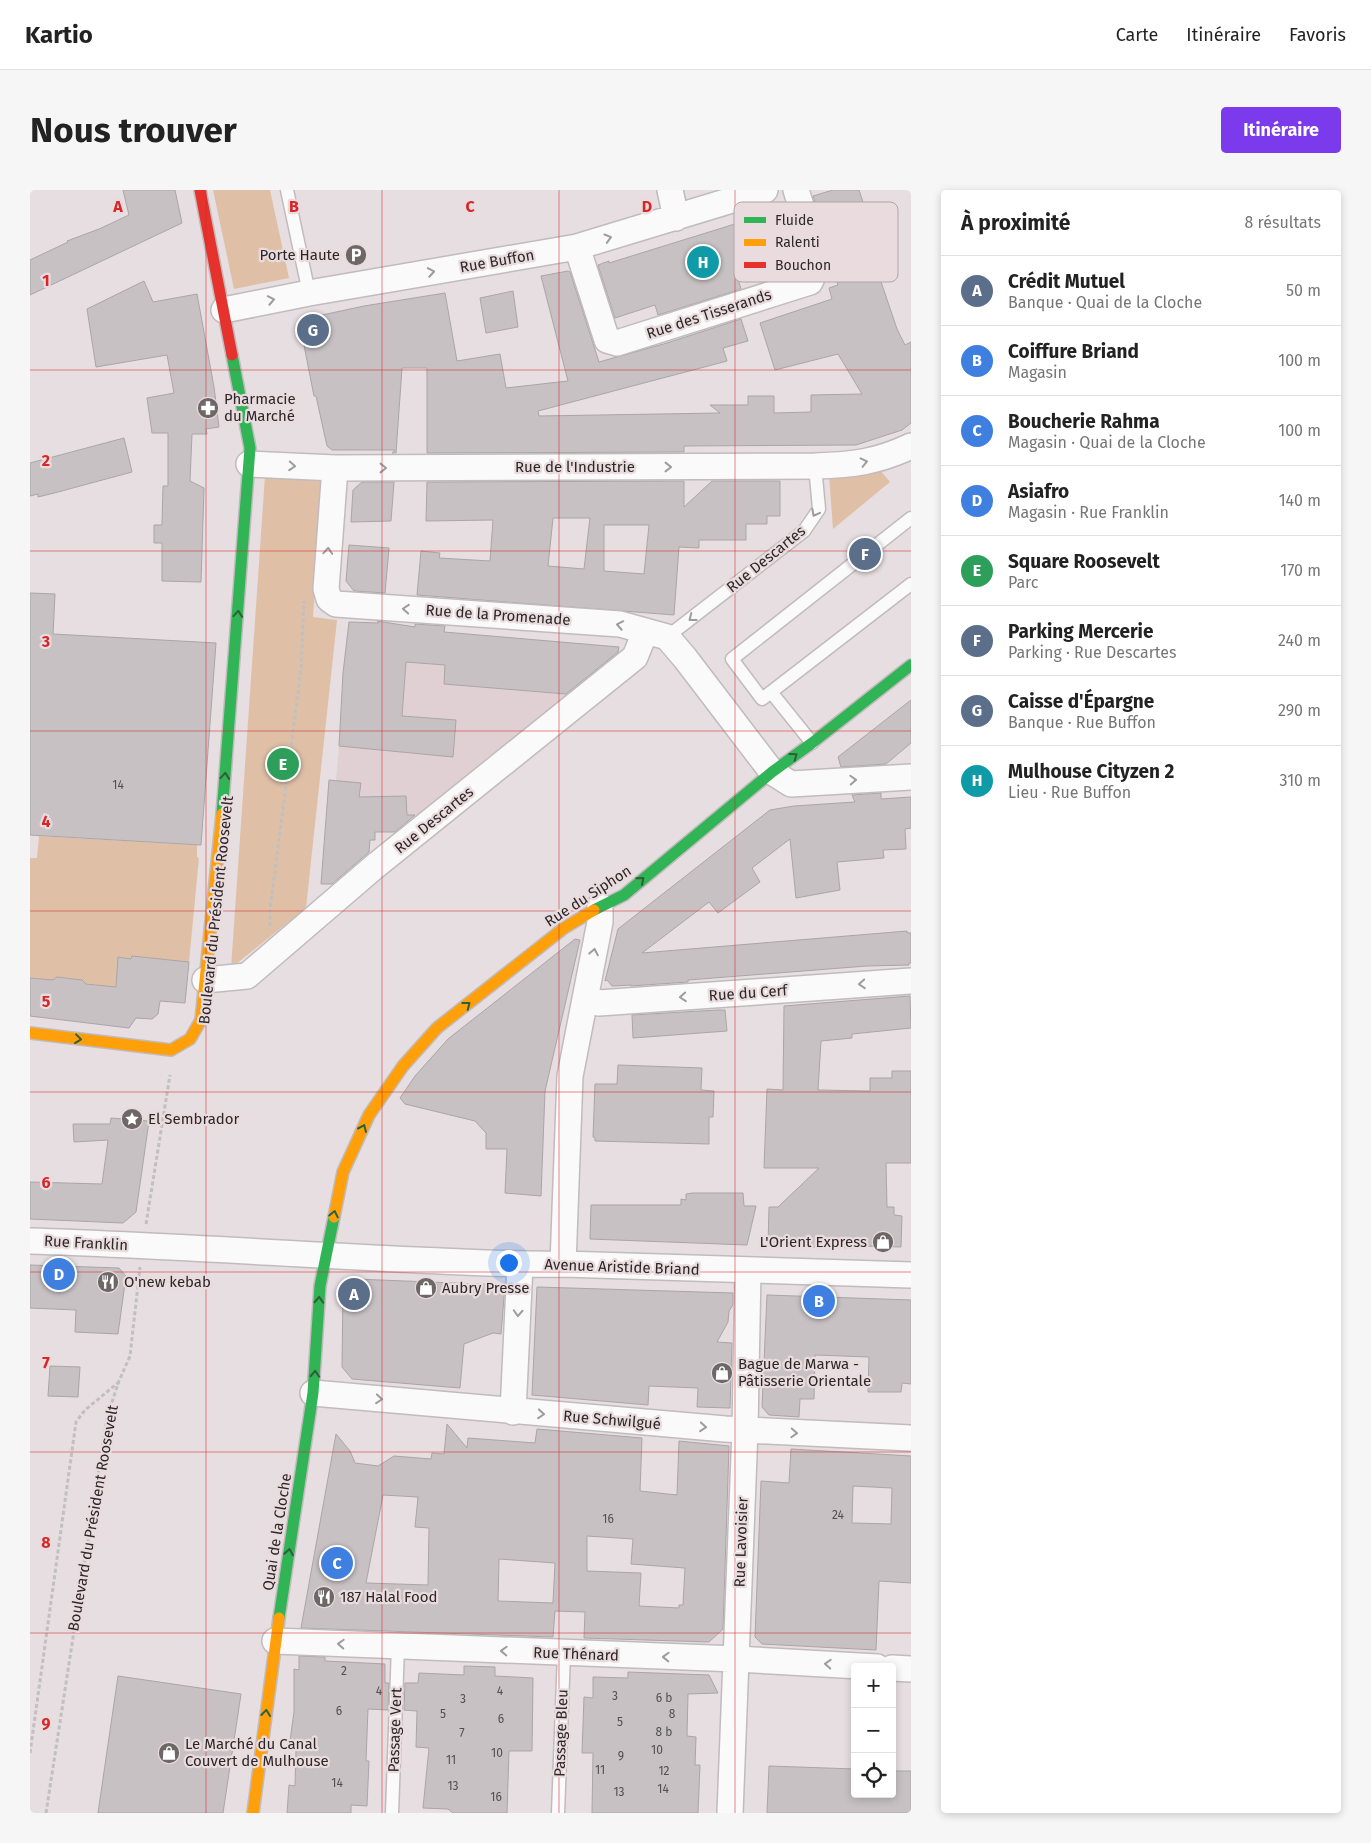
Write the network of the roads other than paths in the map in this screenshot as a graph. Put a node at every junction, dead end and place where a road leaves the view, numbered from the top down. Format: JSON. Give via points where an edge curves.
{"nodes":[{"id":1,"x":200,"y":190,"type":"edge"},
{"id":2,"x":287,"y":190,"type":"edge"},
{"id":3,"x":670,"y":190,"type":"edge"},
{"id":4,"x":765,"y":190,"type":"edge"},
{"id":5,"x":796,"y":190,"type":"edge"},
{"id":6,"x":800,"y":202,"type":"edge"},
{"id":7,"x":676,"y":218,"type":"junction"},
{"id":8,"x":577,"y":247,"type":"junction"},
{"id":9,"x":810,"y":282,"type":"edge"},
{"id":10,"x":309,"y":293,"type":"junction"},
{"id":11,"x":224,"y":310,"type":"junction"},
{"id":12,"x":911,"y":446,"type":"edge"},
{"id":13,"x":249,"y":464,"type":"junction"},
{"id":14,"x":816,"y":466,"type":"junction"},
{"id":15,"x":335,"y":468,"type":"junction"},
{"id":16,"x":911,"y":518,"type":"edge"},
{"id":17,"x":911,"y":584,"type":"edge"},
{"id":18,"x":656,"y":634,"type":"junction"},
{"id":19,"x":911,"y":666,"type":"edge"},
{"id":20,"x":772,"y":692,"type":"junction"},
{"id":21,"x":812,"y":743,"type":"junction"},
{"id":22,"x":772,"y":772,"type":"junction"},
{"id":23,"x":911,"y":777,"type":"edge"},
{"id":24,"x":600,"y":906,"type":"junction"},
{"id":25,"x":205,"y":980,"type":"junction"},
{"id":26,"x":911,"y":981,"type":"edge"},
{"id":27,"x":586,"y":998,"type":"junction"},
{"id":28,"x":30,"y":1034,"type":"edge"},
{"id":29,"x":30,"y":1241,"type":"edge"},
{"id":30,"x":181,"y":1248,"type":"joint"},
{"id":31,"x":315,"y":1255,"type":"junction"},
{"id":32,"x":520,"y":1264,"type":"junction"},
{"id":33,"x":563,"y":1264,"type":"junction"},
{"id":34,"x":748,"y":1270,"type":"junction"},
{"id":35,"x":911,"y":1275,"type":"edge"},
{"id":36,"x":313,"y":1393,"type":"junction"},
{"id":37,"x":513,"y":1412,"type":"junction"},
{"id":38,"x":745,"y":1430,"type":"junction"},
{"id":39,"x":911,"y":1438,"type":"edge"},
{"id":40,"x":275,"y":1641,"type":"junction"},
{"id":41,"x":398,"y":1646,"type":"junction"},
{"id":42,"x":564,"y":1653,"type":"junction"},
{"id":43,"x":736,"y":1659,"type":"junction"},
{"id":44,"x":851,"y":1666,"type":"edge"},
{"id":45,"x":896,"y":1668,"type":"edge"},
{"id":46,"x":911,"y":1668,"type":"edge"},
{"id":47,"x":253,"y":1813,"type":"edge"},
{"id":48,"x":392,"y":1813,"type":"edge"},
{"id":49,"x":558,"y":1813,"type":"edge"},
{"id":50,"x":730,"y":1813,"type":"edge"}],
"edges":[{"from":1,"to":11,"type":"street","name":"Boulevard du Président Roosevelt"},
{"from":2,"to":10,"type":"lane"},
{"from":3,"to":7,"type":"street"},
{"from":4,"to":7,"type":"street","name":"Rue Buffon"},
{"from":5,"to":6,"type":"street","name":"Rue des Tisserands"},
{"from":8,"to":7,"type":"street","name":"Rue Buffon","one_way":true},
{"from":8,"to":9,"type":"street","name":"Rue des Tisserands","via":[[607,340],[617,343]]},
{"from":10,"to":8,"type":"street","name":"Rue Buffon","one_way":true},
{"from":11,"to":10,"type":"street","name":"Rue Buffon","one_way":true},
{"from":11,"to":13,"type":"street","name":"Boulevard du Président Roosevelt","via":[[250,448]]},
{"from":14,"to":12,"type":"street","one_way":true,"via":[[851,465],[890,456]]},
{"from":13,"to":15,"type":"street","one_way":true},
{"from":25,"to":13,"type":"street","name":"Boulevard du Président Roosevelt","one_way":true,"via":[[220,842]]},
{"from":15,"to":14,"type":"street","name":"Rue de l'Industrie","one_way":true},
{"from":14,"to":18,"type":"lane","name":"Rue Descartes","one_way":true,"via":[[819,509],[804,531]]},
{"from":18,"to":15,"type":"street","name":"Rue de la Promenade","one_way":true,"via":[[620,624],[336,604],[329,599],[326,589]]},
{"from":16,"to":20,"type":"lane","via":[[732,659],[762,699]]},
{"from":17,"to":20,"type":"lane"},
{"from":18,"to":22,"type":"street","via":[[685,658]]},
{"from":18,"to":25,"type":"street","name":"Rue Descartes","via":[[635,657],[374,868],[247,976]]},
{"from":19,"to":21,"type":"street","name":"Rue du Siphon"},
{"from":20,"to":21,"type":"lane"},
{"from":22,"to":21,"type":"street","name":"Rue du Siphon","one_way":true},
{"from":22,"to":23,"type":"street","one_way":true,"via":[[791,784]]},
{"from":24,"to":22,"type":"street","name":"Rue du Siphon","one_way":true,"via":[[624,895]]},
{"from":27,"to":24,"type":"street","one_way":true},
{"from":31,"to":24,"type":"street","name":"Rue du Siphon","one_way":true,"via":[[343,1172],[369,1115],[403,1066],[437,1028],[564,928]]},
{"from":28,"to":25,"type":"street","name":"Boulevard du Président Roosevelt","one_way":true,"via":[[171,1050],[185,1045],[195,1035],[201,1020]]},
{"from":26,"to":27,"type":"street","name":"Rue du Cerf","one_way":true,"via":[[599,1003]]},
{"from":27,"to":33,"type":"street","via":[[570,1076]]},
{"from":29,"to":30,"type":"street","name":"Rue Franklin"},
{"from":30,"to":31,"type":"street","name":"Avenue Aristide Briand"},
{"from":31,"to":32,"type":"street","name":"Avenue Aristide Briand"},
{"from":36,"to":31,"type":"street","name":"Quai de la Cloche","one_way":true,"via":[[320,1286]]},
{"from":32,"to":33,"type":"street","name":"Avenue Aristide Briand"},
{"from":32,"to":37,"type":"street","one_way":true},
{"from":33,"to":34,"type":"street","name":"Avenue Aristide Briand"},
{"from":34,"to":35,"type":"street","name":"Avenue Aristide Briand"},
{"from":34,"to":38,"type":"street","name":"Rue Lavoisier"},
{"from":36,"to":37,"type":"street","name":"Rue Schwilgué","one_way":true},
{"from":40,"to":36,"type":"street","name":"Quai de la Cloche","one_way":true},
{"from":37,"to":38,"type":"street","name":"Rue Schwilgué","one_way":true},
{"from":38,"to":39,"type":"street","name":"Rue Schwilgué","one_way":true},
{"from":38,"to":43,"type":"street","name":"Rue Lavoisier"},
{"from":41,"to":40,"type":"street","name":"Rue Thénard","one_way":true},
{"from":47,"to":40,"type":"street","name":"Quai de la Cloche","one_way":true},
{"from":42,"to":41,"type":"street","name":"Rue Thénard","one_way":true},
{"from":41,"to":48,"type":"lane","name":"Passage Vert"},
{"from":43,"to":42,"type":"street","name":"Rue Thénard","one_way":true},
{"from":42,"to":49,"type":"lane","name":"Passage Bleu"},
{"from":44,"to":43,"type":"street","name":"Rue Thénard","one_way":true},
{"from":43,"to":50,"type":"street","name":"Rue Lavoisier"},
{"from":45,"to":46,"type":"street"}]}
